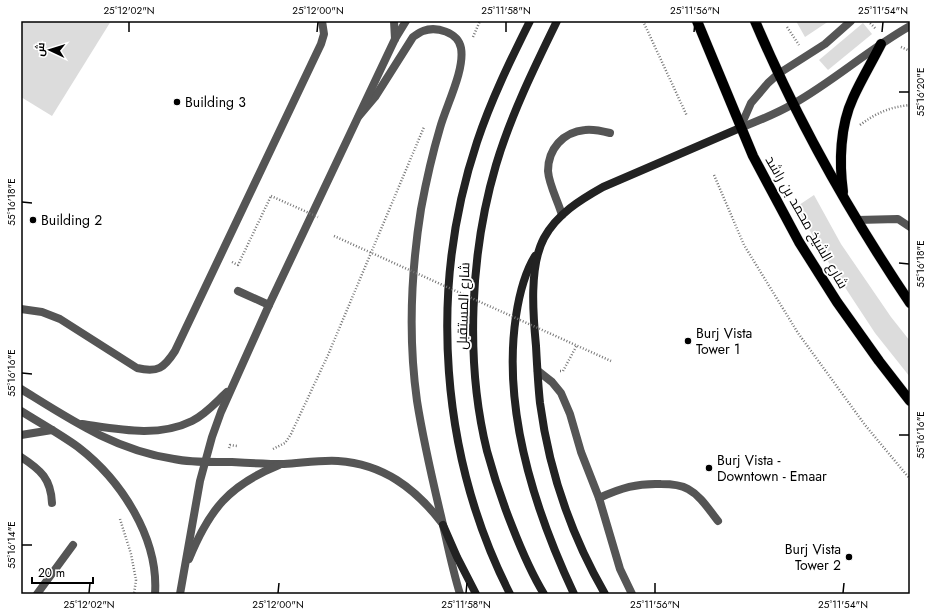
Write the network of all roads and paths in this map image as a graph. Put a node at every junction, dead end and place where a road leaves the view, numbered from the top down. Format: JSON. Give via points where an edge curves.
{"nodes":[{"id":1,"x":322,"y":21,"type":"edge"},
{"id":2,"x":394,"y":21,"type":"edge"},
{"id":3,"x":406,"y":21,"type":"edge"},
{"id":4,"x":480,"y":21,"type":"edge"},
{"id":5,"x":530,"y":21,"type":"edge"},
{"id":6,"x":557,"y":21,"type":"edge"},
{"id":7,"x":643,"y":21,"type":"edge"},
{"id":8,"x":697,"y":21,"type":"edge"},
{"id":9,"x":755,"y":21,"type":"edge"},
{"id":10,"x":851,"y":21,"type":"edge"},
{"id":11,"x":910,"y":26,"type":"edge"},
{"id":12,"x":395,"y":39,"type":"junction"},
{"id":13,"x":881,"y":44,"type":"junction"},
{"id":14,"x":461,"y":47,"type":"junction"},
{"id":15,"x":778,"y":74,"type":"junction"},
{"id":16,"x":793,"y":105,"type":"junction"},
{"id":17,"x":910,"y":105,"type":"edge"},
{"id":18,"x":359,"y":116,"type":"junction"},
{"id":19,"x":687,"y":116,"type":"dead end"},
{"id":20,"x":860,"y":125,"type":"dead end"},
{"id":21,"x":424,"y":126,"type":"dead end"},
{"id":22,"x":740,"y":128,"type":"junction"},
{"id":23,"x":610,"y":133,"type":"dead end"},
{"id":24,"x":714,"y":175,"type":"dead end"},
{"id":25,"x":844,"y":198,"type":"junction"},
{"id":26,"x":562,"y":215,"type":"junction"},
{"id":27,"x":318,"y":217,"type":"dead end"},
{"id":28,"x":858,"y":220,"type":"junction"},
{"id":29,"x":910,"y":227,"type":"edge"},
{"id":30,"x":334,"y":236,"type":"dead end"},
{"id":31,"x":540,"y":247,"type":"junction"},
{"id":32,"x":220,"y":257,"type":"junction"},
{"id":33,"x":238,"y":291,"type":"dead end"},
{"id":34,"x":910,"y":303,"type":"edge"},
{"id":35,"x":269,"y":304,"type":"junction"},
{"id":36,"x":21,"y":309,"type":"edge"},
{"id":37,"x":577,"y":345,"type":"junction"},
{"id":38,"x":611,"y":361,"type":"dead end"},
{"id":39,"x":538,"y":371,"type":"junction"},
{"id":40,"x":563,"y":371,"type":"dead end"},
{"id":41,"x":231,"y":388,"type":"junction"},
{"id":42,"x":21,"y":389,"type":"edge"},
{"id":43,"x":910,"y":401,"type":"edge"},
{"id":44,"x":21,"y":411,"type":"edge"},
{"id":45,"x":76,"y":423,"type":"junction"},
{"id":46,"x":52,"y":430,"type":"junction"},
{"id":47,"x":21,"y":435,"type":"edge"},
{"id":48,"x":230,"y":445,"type":"dead end"},
{"id":49,"x":244,"y":448,"type":"dead end"},
{"id":50,"x":267,"y":452,"type":"dead end"},
{"id":51,"x":21,"y":457,"type":"edge"},
{"id":52,"x":205,"y":462,"type":"junction"},
{"id":53,"x":283,"y":464,"type":"junction"},
{"id":54,"x":910,"y":479,"type":"edge"},
{"id":55,"x":599,"y":498,"type":"junction"},
{"id":56,"x":128,"y":502,"type":"junction"},
{"id":57,"x":52,"y":503,"type":"dead end"},
{"id":58,"x":718,"y":520,"type":"dead end"},
{"id":59,"x":443,"y":525,"type":"junction"},
{"id":60,"x":73,"y":545,"type":"dead end"},
{"id":61,"x":184,"y":572,"type":"junction"},
{"id":62,"x":37,"y":594,"type":"edge"},
{"id":63,"x":134,"y":594,"type":"edge"},
{"id":64,"x":155,"y":594,"type":"edge"},
{"id":65,"x":180,"y":594,"type":"edge"},
{"id":66,"x":460,"y":594,"type":"edge"},
{"id":67,"x":476,"y":594,"type":"edge"},
{"id":68,"x":510,"y":594,"type":"edge"},
{"id":69,"x":544,"y":594,"type":"edge"},
{"id":70,"x":574,"y":594,"type":"edge"},
{"id":71,"x":605,"y":594,"type":"edge"},
{"id":72,"x":632,"y":594,"type":"edge"}],
"edges":[{"from":1,"to":32,"type":"street","via":[[324,34],[321,44]]},
{"from":2,"to":12,"type":"street"},
{"from":3,"to":12,"type":"street"},
{"from":4,"to":14,"type":"path","via":[[470,44]]},
{"from":5,"to":68,"type":"main road","name":"شارع المستقبل","via":[[494,96],[477,142],[463,190],[448,287],[448,350],[456,434],[467,482],[482,529]]},
{"from":6,"to":69,"type":"main road","name":"شارع المستقبل","via":[[521,96],[496,166],[480,238],[474,312],[475,366],[487,451],[514,531],[537,584]]},
{"from":7,"to":19,"type":"path"},
{"from":8,"to":22,"type":"main road","name":"شارع الشيخ محمد بن راشد"},
{"from":9,"to":15,"type":"main road"},
{"from":10,"to":15,"type":"street","via":[[825,44]]},
{"from":11,"to":13,"type":"street"},
{"from":12,"to":18,"type":"street"},
{"from":13,"to":16,"type":"street"},
{"from":13,"to":25,"type":"main road","via":[[852,99],[846,120],[841,159]]},
{"from":14,"to":18,"type":"street","via":[[455,37],[445,31],[434,28],[423,31],[413,38],[375,97]]},
{"from":14,"to":59,"type":"street","via":[[460,70],[440,127],[426,182],[417,238],[412,300],[417,400]]},
{"from":15,"to":16,"type":"main road"},
{"from":15,"to":22,"type":"street","via":[[758,92]]},
{"from":16,"to":22,"type":"street"},
{"from":16,"to":25,"type":"main road"},
{"from":17,"to":20,"type":"path","via":[[883,110]]},
{"from":18,"to":35,"type":"street"},
{"from":21,"to":50,"type":"path","via":[[331,348],[291,434],[285,443]]},
{"from":22,"to":26,"type":"main road","via":[[603,187]]},
{"from":22,"to":43,"type":"main road","name":"شارع الشيخ محمد بن راشد","via":[[802,248],[879,361]]},
{"from":23,"to":26,"type":"street","via":[[585,130],[573,133],[562,138],[554,148],[548,172]]},
{"from":24,"to":54,"type":"path","via":[[744,245],[798,333],[864,426]]},
{"from":25,"to":28,"type":"main road"},
{"from":26,"to":31,"type":"main road"},
{"from":27,"to":32,"type":"path","bridge":true,"via":[[271,196],[238,265]]},
{"from":28,"to":29,"type":"street","via":[[898,219]]},
{"from":28,"to":34,"type":"main road"},
{"from":30,"to":37,"type":"path","bridge":true},
{"from":31,"to":39,"type":"main road","via":[[535,272],[534,322]]},
{"from":31,"to":70,"type":"main road","via":[[524,278],[518,302],[513,354],[515,405],[526,456],[551,542]]},
{"from":32,"to":36,"type":"street","via":[[175,351],[160,368],[148,371],[137,368],[60,319],[42,312]]},
{"from":33,"to":35,"type":"street"},
{"from":35,"to":41,"type":"street"},
{"from":37,"to":38,"type":"path","bridge":true},
{"from":37,"to":40,"type":"path"},
{"from":39,"to":55,"type":"street","via":[[561,393]]},
{"from":39,"to":71,"type":"main road","via":[[540,402],[558,488],[579,544]]},
{"from":41,"to":45,"type":"street","via":[[192,421],[167,429],[144,431]]},
{"from":41,"to":52,"type":"street"},
{"from":42,"to":45,"type":"street"},
{"from":44,"to":46,"type":"street"},
{"from":45,"to":52,"type":"street","via":[[133,449],[176,460]]},
{"from":46,"to":47,"type":"street"},
{"from":46,"to":56,"type":"street","via":[[92,460]]},
{"from":48,"to":49,"type":"path"},
{"from":51,"to":57,"type":"street","via":[[45,477],[52,492]]},
{"from":52,"to":53,"type":"street"},
{"from":52,"to":61,"type":"street"},
{"from":53,"to":59,"type":"street","via":[[338,461],[359,464],[379,471],[398,480],[415,493]]},
{"from":53,"to":61,"type":"street","via":[[263,472],[227,496],[201,531]]},
{"from":55,"to":58,"type":"street","via":[[633,485],[672,484],[688,489],[697,496]]},
{"from":55,"to":72,"type":"street","via":[[620,569]]},
{"from":56,"to":63,"type":"path","via":[[120,512],[120,522],[131,554],[136,580]]},
{"from":56,"to":64,"type":"street","via":[[146,536],[154,572]]},
{"from":59,"to":66,"type":"street"},
{"from":59,"to":67,"type":"main road"},
{"from":60,"to":62,"type":"street"},
{"from":61,"to":65,"type":"street"}]}
